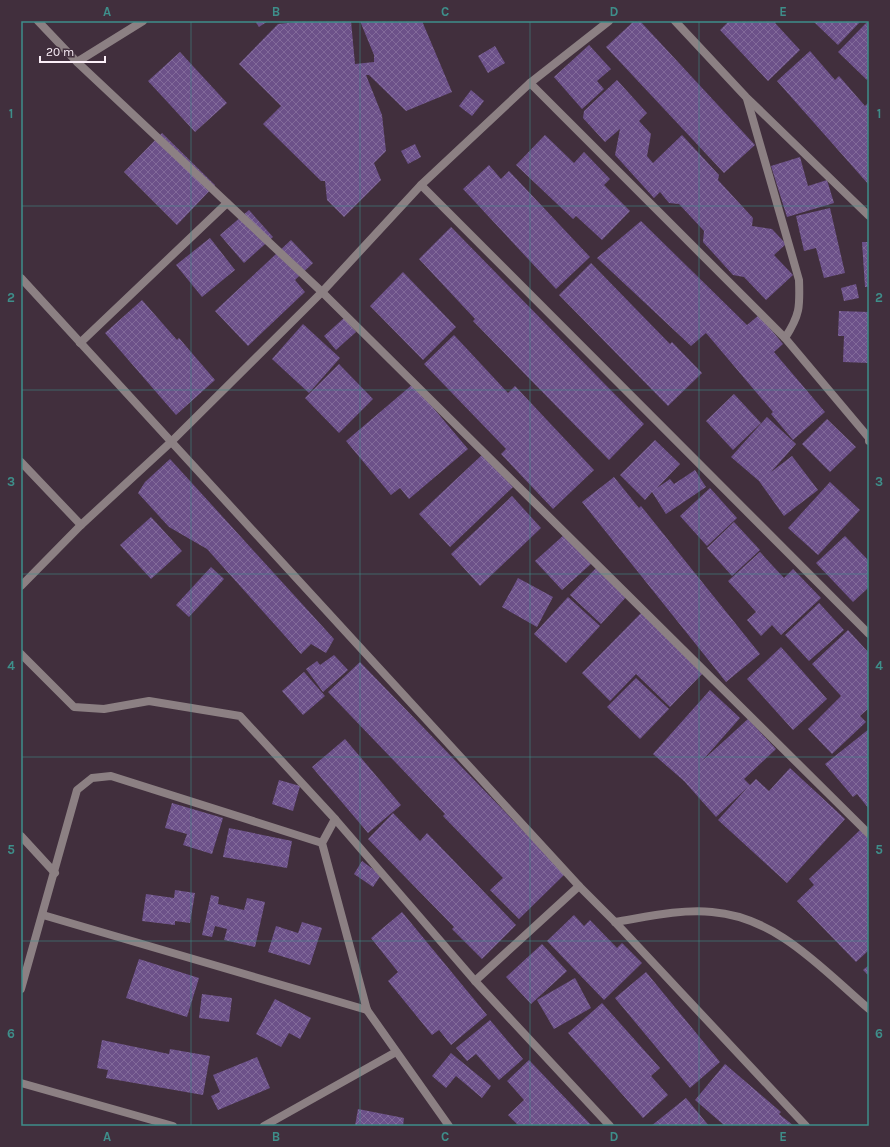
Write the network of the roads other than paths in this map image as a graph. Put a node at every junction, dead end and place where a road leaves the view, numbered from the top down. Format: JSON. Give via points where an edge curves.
{"nodes":[{"id":1,"x":38,"y":21,"type":"edge"},
{"id":2,"x":143,"y":21,"type":"edge"},
{"id":3,"x":609,"y":21,"type":"edge"},
{"id":4,"x":675,"y":21,"type":"edge"},
{"id":5,"x":77,"y":62,"type":"junction"},
{"id":6,"x":530,"y":83,"type":"junction"},
{"id":7,"x":746,"y":97,"type":"junction"},
{"id":8,"x":421,"y":185,"type":"junction"},
{"id":9,"x":227,"y":203,"type":"junction"},
{"id":10,"x":869,"y":216,"type":"edge"},
{"id":11,"x":21,"y":278,"type":"edge"},
{"id":12,"x":322,"y":292,"type":"junction"},
{"id":13,"x":785,"y":338,"type":"junction"},
{"id":14,"x":80,"y":343,"type":"junction"},
{"id":15,"x":869,"y":437,"type":"edge"},
{"id":16,"x":869,"y":441,"type":"edge"},
{"id":17,"x":171,"y":442,"type":"junction"},
{"id":18,"x":21,"y":462,"type":"edge"},
{"id":19,"x":81,"y":525,"type":"junction"},
{"id":20,"x":21,"y":586,"type":"edge"},
{"id":21,"x":869,"y":634,"type":"edge"},
{"id":22,"x":21,"y":654,"type":"edge"},
{"id":23,"x":335,"y":819,"type":"junction"},
{"id":24,"x":869,"y":834,"type":"edge"},
{"id":25,"x":21,"y":836,"type":"edge"},
{"id":26,"x":322,"y":843,"type":"junction"},
{"id":27,"x":55,"y":873,"type":"junction"},
{"id":28,"x":579,"y":886,"type":"junction"},
{"id":29,"x":43,"y":914,"type":"junction"},
{"id":30,"x":615,"y":922,"type":"junction"},
{"id":31,"x":475,"y":981,"type":"junction"},
{"id":32,"x":21,"y":989,"type":"edge"},
{"id":33,"x":869,"y":1009,"type":"edge"},
{"id":34,"x":367,"y":1010,"type":"junction"},
{"id":35,"x":396,"y":1052,"type":"junction"},
{"id":36,"x":21,"y":1083,"type":"edge"},
{"id":37,"x":172,"y":1126,"type":"edge"},
{"id":38,"x":264,"y":1126,"type":"edge"},
{"id":39,"x":449,"y":1126,"type":"edge"},
{"id":40,"x":610,"y":1126,"type":"edge"},
{"id":41,"x":806,"y":1126,"type":"edge"}],
"edges":[{"from":1,"to":5,"type":"street"},
{"from":2,"to":5,"type":"street"},
{"from":3,"to":6,"type":"street"},
{"from":4,"to":7,"type":"street"},
{"from":5,"to":9,"type":"street"},
{"from":6,"to":8,"type":"street"},
{"from":6,"to":13,"type":"street"},
{"from":7,"to":10,"type":"street"},
{"from":7,"to":13,"type":"street","via":[[798,280],[800,302],[796,321]]},
{"from":8,"to":12,"type":"street"},
{"from":8,"to":21,"type":"street"},
{"from":9,"to":12,"type":"street"},
{"from":9,"to":14,"type":"street"},
{"from":11,"to":14,"type":"street"},
{"from":12,"to":17,"type":"street"},
{"from":12,"to":24,"type":"street"},
{"from":13,"to":15,"type":"street"},
{"from":14,"to":17,"type":"street"},
{"from":15,"to":16,"type":"street"},
{"from":17,"to":19,"type":"street"},
{"from":17,"to":28,"type":"street"},
{"from":18,"to":19,"type":"street"},
{"from":19,"to":20,"type":"street"},
{"from":22,"to":23,"type":"street","via":[[74,707],[104,709],[149,701],[240,716]]},
{"from":23,"to":26,"type":"street"},
{"from":23,"to":31,"type":"street"},
{"from":25,"to":27,"type":"street"},
{"from":26,"to":27,"type":"street","via":[[111,776],[92,778],[77,790]]},
{"from":26,"to":34,"type":"street"},
{"from":27,"to":29,"type":"street"},
{"from":28,"to":30,"type":"street"},
{"from":28,"to":31,"type":"street"},
{"from":29,"to":32,"type":"street"},
{"from":29,"to":34,"type":"street"},
{"from":30,"to":33,"type":"street","via":[[691,912],[731,914],[750,920],[786,938]]},
{"from":30,"to":41,"type":"street"},
{"from":31,"to":40,"type":"street"},
{"from":34,"to":35,"type":"street"},
{"from":35,"to":38,"type":"street"},
{"from":35,"to":39,"type":"street"},
{"from":36,"to":37,"type":"street"}]}
